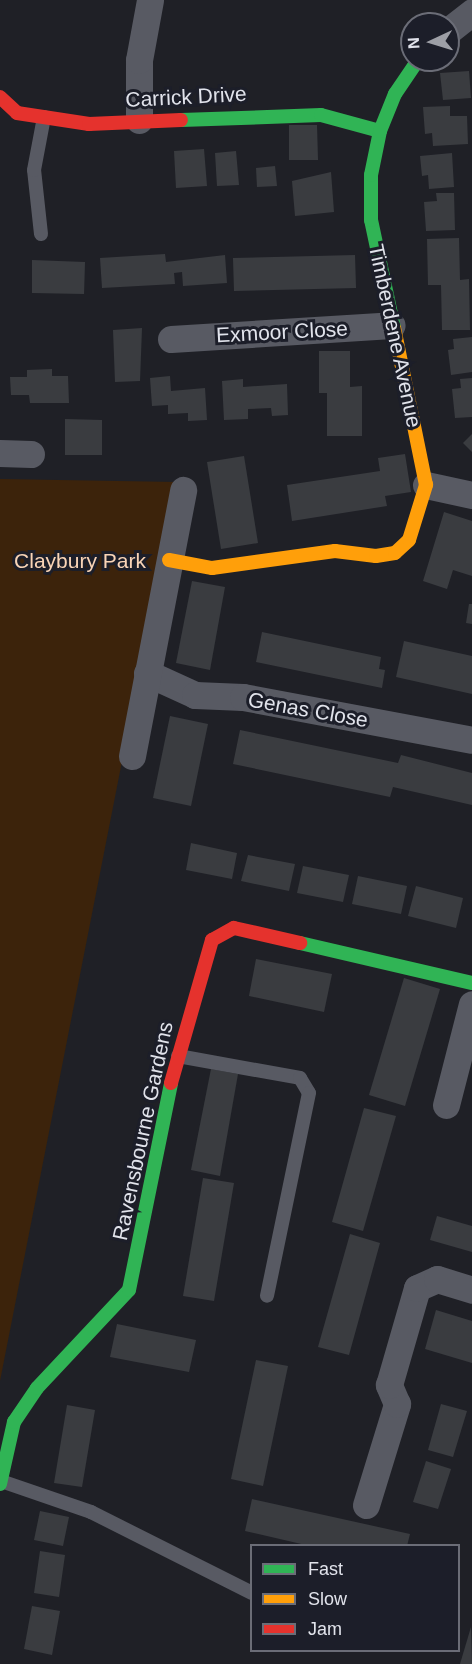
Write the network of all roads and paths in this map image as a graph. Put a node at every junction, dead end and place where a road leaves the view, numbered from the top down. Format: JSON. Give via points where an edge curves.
{"nodes":[{"id":1,"x":150,"y":0,"type":"edge"},
{"id":2,"x":472,"y":12,"type":"edge"},
{"id":3,"x":460,"y":22,"type":"edge"},
{"id":4,"x":410,"y":72,"type":"edge"},
{"id":5,"x":0,"y":97,"type":"edge"},
{"id":6,"x":44,"y":117,"type":"junction"},
{"id":7,"x":140,"y":120,"type":"junction"},
{"id":8,"x":380,"y":131,"type":"junction"},
{"id":9,"x":41,"y":234,"type":"dead end"},
{"id":10,"x":392,"y":326,"type":"junction"},
{"id":11,"x":171,"y":339,"type":"dead end"},
{"id":12,"x":0,"y":453,"type":"edge"},
{"id":13,"x":31,"y":454,"type":"dead end"},
{"id":14,"x":426,"y":485,"type":"junction"},
{"id":15,"x":183,"y":490,"type":"dead end"},
{"id":16,"x":472,"y":495,"type":"edge"},
{"id":17,"x":169,"y":560,"type":"junction"},
{"id":18,"x":147,"y":673,"type":"junction"},
{"id":19,"x":472,"y":740,"type":"edge"},
{"id":20,"x":132,"y":756,"type":"dead end"},
{"id":21,"x":472,"y":982,"type":"edge"},
{"id":22,"x":472,"y":1004,"type":"edge"},
{"id":23,"x":177,"y":1056,"type":"junction"},
{"id":24,"x":446,"y":1105,"type":"dead end"},
{"id":25,"x":472,"y":1290,"type":"edge"},
{"id":26,"x":267,"y":1296,"type":"dead end"},
{"id":27,"x":0,"y":1483,"type":"edge"},
{"id":28,"x":366,"y":1505,"type":"dead end"},
{"id":29,"x":250,"y":1592,"type":"edge"}],
"edges":[{"from":1,"to":7,"type":"street","via":[[139,60]]},
{"from":2,"to":3,"type":"street"},
{"from":4,"to":8,"type":"street","name":"Timberdene Avenue","via":[[395,94]]},
{"from":5,"to":6,"type":"street","name":"Carrick Drive","via":[[17,113]]},
{"from":6,"to":7,"type":"street","name":"Carrick Drive","via":[[89,124]]},
{"from":6,"to":9,"type":"lane","via":[[34,170]]},
{"from":7,"to":8,"type":"street","name":"Carrick Drive","via":[[321,115]]},
{"from":8,"to":10,"type":"street","name":"Timberdene Avenue","via":[[371,175],[371,220]]},
{"from":10,"to":11,"type":"street","name":"Exmoor Close"},
{"from":10,"to":14,"type":"street","name":"Timberdene Avenue"},
{"from":12,"to":13,"type":"street"},
{"from":14,"to":16,"type":"street"},
{"from":14,"to":17,"type":"street","name":"Timberdene Avenue","via":[[409,540],[395,553],[335,551],[212,568]]},
{"from":15,"to":17,"type":"street"},
{"from":17,"to":18,"type":"street"},
{"from":18,"to":19,"type":"street","name":"Genas Close","via":[[195,695],[243,697]]},
{"from":18,"to":20,"type":"street"},
{"from":21,"to":23,"type":"street","name":"Ravensbourne Gardens","via":[[234,927],[212,940]]},
{"from":22,"to":24,"type":"street"},
{"from":23,"to":26,"type":"lane","via":[[300,1078],[309,1093]]},
{"from":23,"to":27,"type":"street","name":"Ravensbourne Gardens","via":[[129,1290],[37,1388],[14,1422]]},
{"from":25,"to":28,"type":"street","via":[[437,1280],[417,1288],[389,1385],[397,1404]]},
{"from":27,"to":29,"type":"lane","via":[[92,1512]]}]}
